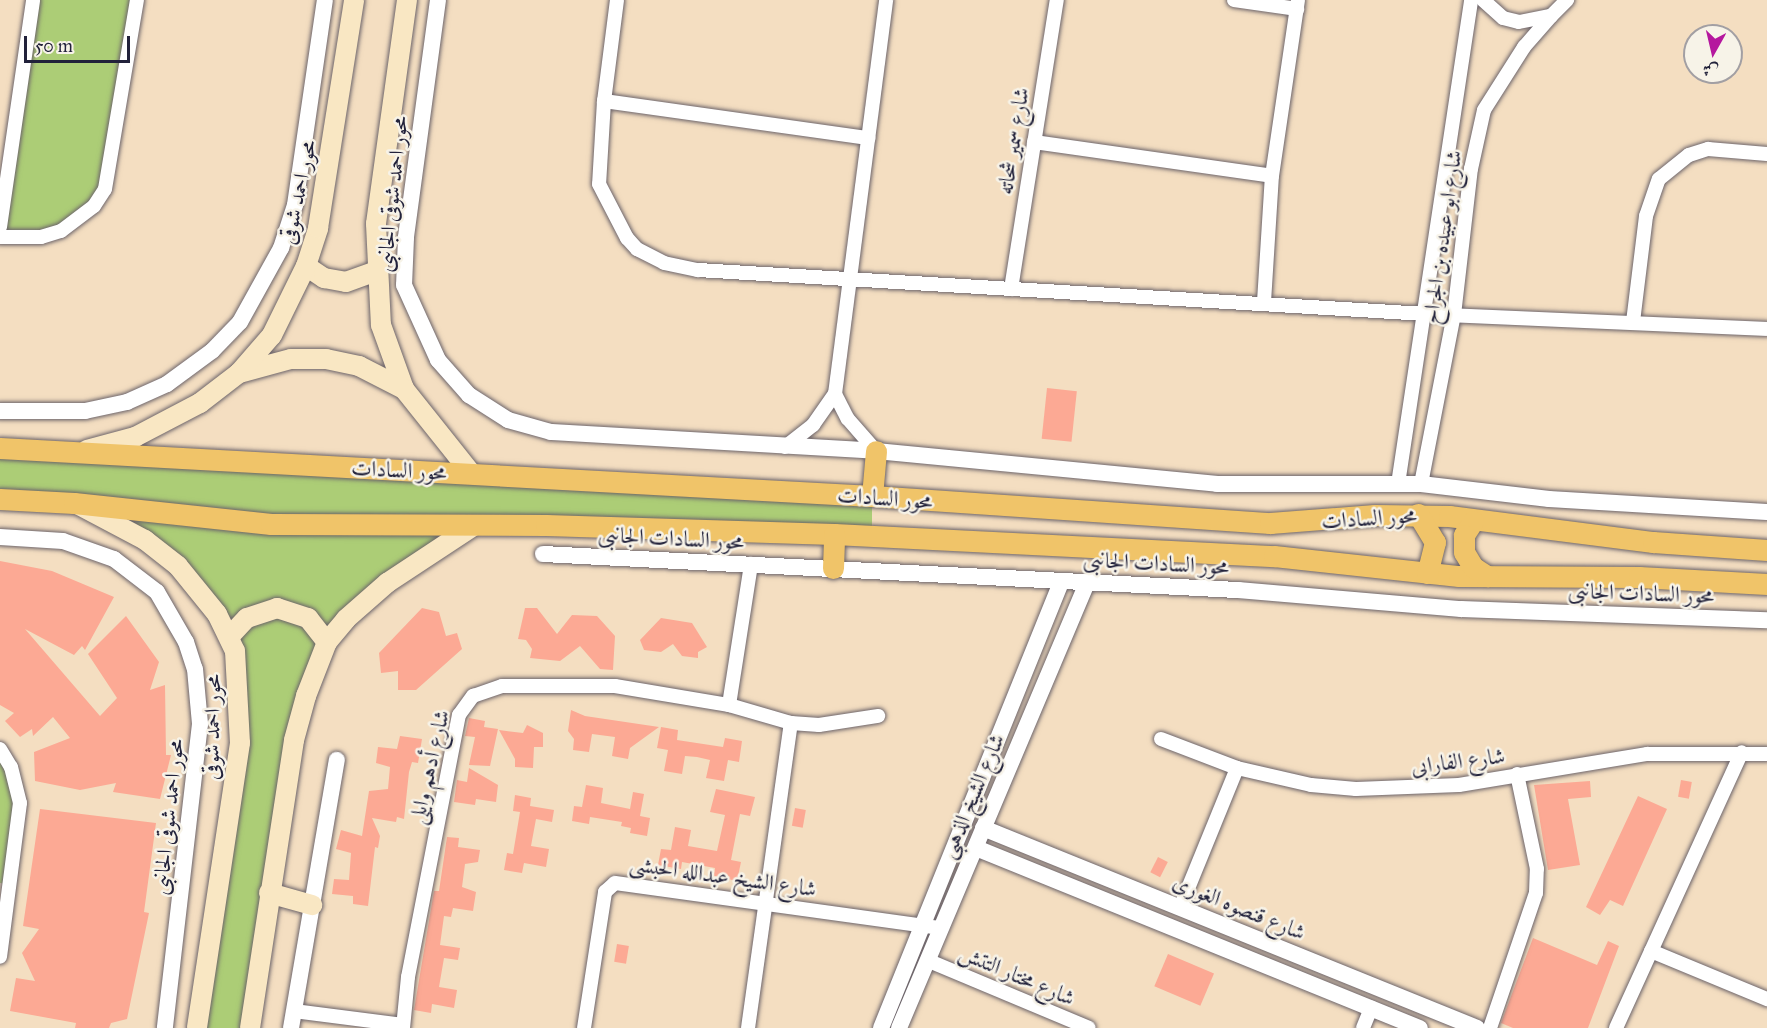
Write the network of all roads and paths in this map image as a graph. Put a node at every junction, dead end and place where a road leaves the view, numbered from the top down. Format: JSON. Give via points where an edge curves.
{"nodes":[{"id":1,"x":33,"y":0,"type":"edge"},
{"id":2,"x":137,"y":0,"type":"edge"},
{"id":3,"x":325,"y":0,"type":"edge"},
{"id":4,"x":354,"y":0,"type":"edge"},
{"id":5,"x":407,"y":0,"type":"edge"},
{"id":6,"x":438,"y":0,"type":"edge"},
{"id":7,"x":617,"y":0,"type":"edge"},
{"id":8,"x":886,"y":0,"type":"edge"},
{"id":9,"x":1057,"y":0,"type":"edge"},
{"id":10,"x":1234,"y":0,"type":"edge"},
{"id":11,"x":1472,"y":0,"type":"edge"},
{"id":12,"x":1483,"y":0,"type":"edge"},
{"id":13,"x":1569,"y":1,"type":"edge"},
{"id":14,"x":1297,"y":5,"type":"edge"},
{"id":15,"x":1551,"y":16,"type":"junction"},
{"id":16,"x":604,"y":101,"type":"junction"},
{"id":17,"x":868,"y":138,"type":"junction"},
{"id":18,"x":1034,"y":141,"type":"junction"},
{"id":19,"x":1767,"y":154,"type":"edge"},
{"id":20,"x":1272,"y":176,"type":"junction"},
{"id":21,"x":0,"y":226,"type":"edge"},
{"id":22,"x":0,"y":237,"type":"edge"},
{"id":23,"x":306,"y":266,"type":"junction"},
{"id":24,"x":376,"y":271,"type":"junction"},
{"id":25,"x":850,"y":279,"type":"junction"},
{"id":26,"x":1011,"y":289,"type":"junction"},
{"id":27,"x":1264,"y":302,"type":"junction"},
{"id":28,"x":1425,"y":314,"type":"junction"},
{"id":29,"x":1454,"y":315,"type":"junction"},
{"id":30,"x":1633,"y":322,"type":"junction"},
{"id":31,"x":1767,"y":329,"type":"edge"},
{"id":32,"x":239,"y":373,"type":"junction"},
{"id":33,"x":404,"y":390,"type":"junction"},
{"id":34,"x":835,"y":394,"type":"junction"},
{"id":35,"x":0,"y":411,"type":"edge"},
{"id":36,"x":0,"y":448,"type":"edge"},
{"id":37,"x":783,"y":448,"type":"junction"},
{"id":38,"x":876,"y":451,"type":"junction"},
{"id":39,"x":79,"y":452,"type":"junction"},
{"id":40,"x":471,"y":473,"type":"junction"},
{"id":41,"x":1398,"y":484,"type":"junction"},
{"id":42,"x":1421,"y":484,"type":"junction"},
{"id":43,"x":872,"y":496,"type":"junction"},
{"id":44,"x":0,"y":499,"type":"edge"},
{"id":45,"x":74,"y":503,"type":"junction"},
{"id":46,"x":1767,"y":512,"type":"edge"},
{"id":47,"x":1418,"y":514,"type":"junction"},
{"id":48,"x":1473,"y":521,"type":"junction"},
{"id":49,"x":475,"y":525,"type":"junction"},
{"id":50,"x":834,"y":534,"type":"junction"},
{"id":51,"x":0,"y":537,"type":"edge"},
{"id":52,"x":1767,"y":550,"type":"edge"},
{"id":53,"x":543,"y":554,"type":"dead end"},
{"id":54,"x":752,"y":564,"type":"junction"},
{"id":55,"x":833,"y":568,"type":"junction"},
{"id":56,"x":1427,"y":573,"type":"junction"},
{"id":57,"x":1487,"y":576,"type":"junction"},
{"id":58,"x":1062,"y":581,"type":"junction"},
{"id":59,"x":1087,"y":582,"type":"junction"},
{"id":60,"x":1767,"y":584,"type":"edge"},
{"id":61,"x":1767,"y":620,"type":"edge"},
{"id":62,"x":230,"y":637,"type":"junction"},
{"id":63,"x":327,"y":642,"type":"junction"},
{"id":64,"x":729,"y":705,"type":"junction"},
{"id":65,"x":878,"y":716,"type":"dead end"},
{"id":66,"x":791,"y":723,"type":"junction"},
{"id":67,"x":1161,"y":739,"type":"dead end"},
{"id":68,"x":0,"y":749,"type":"edge"},
{"id":69,"x":1742,"y":752,"type":"junction"},
{"id":70,"x":1767,"y":754,"type":"edge"},
{"id":71,"x":337,"y":760,"type":"dead end"},
{"id":72,"x":1237,"y":768,"type":"junction"},
{"id":73,"x":1517,"y":774,"type":"junction"},
{"id":74,"x":983,"y":828,"type":"junction"},
{"id":75,"x":976,"y":848,"type":"junction"},
{"id":76,"x":5,"y":884,"type":"edge"},
{"id":77,"x":269,"y":893,"type":"junction"},
{"id":78,"x":767,"y":903,"type":"junction"},
{"id":79,"x":312,"y":905,"type":"junction"},
{"id":80,"x":1180,"y":908,"type":"junction"},
{"id":81,"x":933,"y":926,"type":"junction"},
{"id":82,"x":1651,"y":951,"type":"junction"},
{"id":83,"x":0,"y":957,"type":"edge"},
{"id":84,"x":929,"y":961,"type":"junction"},
{"id":85,"x":1767,"y":999,"type":"edge"},
{"id":86,"x":1371,"y":1008,"type":"junction"},
{"id":87,"x":294,"y":1011,"type":"junction"},
{"id":88,"x":403,"y":1026,"type":"edge"},
{"id":89,"x":165,"y":1028,"type":"edge"},
{"id":90,"x":197,"y":1028,"type":"edge"},
{"id":91,"x":250,"y":1028,"type":"edge"},
{"id":92,"x":291,"y":1028,"type":"edge"},
{"id":93,"x":584,"y":1028,"type":"edge"},
{"id":94,"x":748,"y":1028,"type":"edge"},
{"id":95,"x":881,"y":1028,"type":"edge"},
{"id":96,"x":899,"y":1028,"type":"edge"},
{"id":97,"x":1089,"y":1028,"type":"edge"},
{"id":98,"x":1363,"y":1028,"type":"edge"},
{"id":99,"x":1420,"y":1028,"type":"edge"},
{"id":100,"x":1478,"y":1028,"type":"edge"},
{"id":101,"x":1490,"y":1028,"type":"edge"},
{"id":102,"x":1616,"y":1028,"type":"edge"}],
"edges":[{"from":1,"to":21,"type":"street"},
{"from":2,"to":22,"type":"street","via":[[105,189],[86,213],[61,231],[40,237]]},
{"from":3,"to":35,"type":"street","via":[[295,205],[281,248],[240,321],[212,351],[167,384],[127,402],[84,411]]},
{"from":4,"to":23,"type":"main road","name":"محور احمد شوقى","via":[[327,188]]},
{"from":5,"to":24,"type":"main road","via":[[376,224]]},
{"from":6,"to":37,"type":"street","name":"محور احمد شوقى الجانبى","via":[[406,238],[404,285],[438,360],[469,395],[508,420],[551,432]]},
{"from":7,"to":16,"type":"street"},
{"from":8,"to":17,"type":"street"},
{"from":9,"to":18,"type":"street","name":"شارع سمير شحاته"},
{"from":10,"to":14,"type":"street"},
{"from":11,"to":28,"type":"street","name":"شارع ابو عبيده بن الجراح"},
{"from":12,"to":15,"type":"street","via":[[1503,18],[1519,22]]},
{"from":13,"to":15,"type":"street","name":"شارع ابو عبيده بن الجراح"},
{"from":14,"to":20,"type":"street"},
{"from":15,"to":29,"type":"street","name":"شارع ابو عبيده بن الجراح","via":[[1524,46],[1484,110],[1471,169]]},
{"from":16,"to":17,"type":"street"},
{"from":16,"to":25,"type":"street","via":[[599,184],[617,224],[637,249],[664,263],[698,270]]},
{"from":17,"to":25,"type":"street"},
{"from":18,"to":20,"type":"street"},
{"from":18,"to":26,"type":"street","name":"شارع سمير شحاته"},
{"from":19,"to":30,"type":"street","via":[[1708,149],[1689,154],[1659,179],[1646,216]]},
{"from":20,"to":27,"type":"street"},
{"from":23,"to":24,"type":"main road","via":[[324,278],[346,282]]},
{"from":23,"to":32,"type":"main road","name":"محور احمد شوقى","via":[[272,335]]},
{"from":24,"to":33,"type":"main road","via":[[381,325]]},
{"from":25,"to":26,"type":"street"},
{"from":25,"to":34,"type":"street"},
{"from":26,"to":27,"type":"street"},
{"from":27,"to":28,"type":"street"},
{"from":28,"to":29,"type":"street"},
{"from":28,"to":41,"type":"street","name":"شارع ابو عبيده بن الجراح"},
{"from":29,"to":30,"type":"street"},
{"from":29,"to":42,"type":"street","name":"شارع ابو عبيده بن الجراح"},
{"from":30,"to":31,"type":"street"},
{"from":32,"to":33,"type":"main road","via":[[291,359],[326,359],[359,366]]},
{"from":32,"to":39,"type":"main road","name":"محور احمد شوقى","via":[[200,404],[158,427]]},
{"from":33,"to":40,"type":"main road"},
{"from":34,"to":37,"type":"street","via":[[813,425]]},
{"from":34,"to":38,"type":"street","via":[[852,425]]},
{"from":36,"to":39,"type":"main road","name":"محور السادات"},
{"from":37,"to":38,"type":"street"},
{"from":38,"to":41,"type":"street","via":[[1217,484]]},
{"from":38,"to":43,"type":"main road"},
{"from":39,"to":40,"type":"main road","name":"محور السادات"},
{"from":40,"to":43,"type":"main road","name":"محور السادات"},
{"from":41,"to":42,"type":"street"},
{"from":42,"to":46,"type":"street","via":[[1549,499]]},
{"from":43,"to":47,"type":"main road","name":"محور السادات","via":[[1269,523]]},
{"from":44,"to":45,"type":"main road","name":"محور السادات"},
{"from":45,"to":49,"type":"main road","name":"محور السادات","via":[[271,524]]},
{"from":45,"to":62,"type":"main road","name":"محور احمد شوقى","via":[[145,540],[178,566],[206,597]]},
{"from":47,"to":48,"type":"main road","name":"محور السادات"},
{"from":47,"to":56,"type":"main road","via":[[1435,542]]},
{"from":48,"to":52,"type":"main road","name":"محور السادات","via":[[1672,544]]},
{"from":48,"to":57,"type":"main road","via":[[1464,535],[1464,552],[1473,567]]},
{"from":49,"to":50,"type":"main road","name":"محور السادات"},
{"from":49,"to":63,"type":"main road","via":[[387,583],[346,619]]},
{"from":50,"to":55,"type":"main road"},
{"from":50,"to":56,"type":"main road","name":"محور السادات","via":[[1274,556]]},
{"from":51,"to":89,"type":"street","name":"محور احمد شوقى الجانبى","via":[[63,541],[114,559],[157,592],[174,615],[195,669],[200,724]]},
{"from":53,"to":54,"type":"street","name":"محور السادات الجانبى"},
{"from":54,"to":55,"type":"street","name":"محور السادات الجانبى"},
{"from":54,"to":64,"type":"street"},
{"from":55,"to":58,"type":"street","name":"محور السادات الجانبى"},
{"from":56,"to":57,"type":"main road","name":"محور السادات"},
{"from":57,"to":60,"type":"main road","name":"محور السادات","via":[[1639,577]]},
{"from":58,"to":59,"type":"street","name":"محور السادات الجانبى"},
{"from":58,"to":81,"type":"street","name":"شارع الشيخ الذهبى"},
{"from":59,"to":61,"type":"street","name":"محور السادات الجانبى","via":[[1461,609]]},
{"from":59,"to":74,"type":"street","name":"شارع الشيخ الذهبى"},
{"from":62,"to":63,"type":"main road","via":[[247,618],[277,608],[308,618]]},
{"from":62,"to":90,"type":"main road","name":"محور احمد شوقى","via":[[238,669],[240,743]]},
{"from":63,"to":77,"type":"main road","via":[[294,740]]},
{"from":64,"to":66,"type":"street","name":"شارع أدهم وايلى"},
{"from":64,"to":88,"type":"street","name":"شارع أدهم وايلى","via":[[615,686],[558,684],[483,690],[463,705],[417,928]]},
{"from":65,"to":66,"type":"street","name":"شارع أدهم وايلى","via":[[819,726]]},
{"from":66,"to":78,"type":"street"},
{"from":67,"to":72,"type":"street","name":"شارع الفارابى"},
{"from":68,"to":76,"type":"street","via":[[11,767],[20,803]]},
{"from":69,"to":70,"type":"street","name":"شارع الفارابى"},
{"from":69,"to":73,"type":"street","name":"شارع الفارابى","via":[[1637,755]]},
{"from":69,"to":82,"type":"street"},
{"from":71,"to":79,"type":"street"},
{"from":72,"to":73,"type":"street","name":"شارع الفارابى","via":[[1311,785],[1356,789],[1429,788]]},
{"from":72,"to":80,"type":"street"},
{"from":73,"to":101,"type":"street","via":[[1537,868],[1536,893]]},
{"from":74,"to":75,"type":"street","name":"شارع الشيخ الذهبى"},
{"from":74,"to":80,"type":"street","name":"شارع قنصوه الغورى"},
{"from":75,"to":81,"type":"street","name":"شارع الشيخ الذهبى"},
{"from":75,"to":86,"type":"street","name":"شارع قنصوه الغورى"},
{"from":76,"to":83,"type":"street"},
{"from":77,"to":79,"type":"main road"},
{"from":77,"to":91,"type":"main road"},
{"from":78,"to":81,"type":"street","name":"شارع الشيخ عبدالله الحبشى"},
{"from":78,"to":93,"type":"street","name":"شارع الشيخ عبدالله الحبشى","via":[[610,884],[605,892]]},
{"from":78,"to":94,"type":"street"},
{"from":79,"to":87,"type":"street"},
{"from":80,"to":100,"type":"street","name":"شارع قنصوه الغورى"},
{"from":81,"to":84,"type":"street","name":"شارع الشيخ الذهبى"},
{"from":81,"to":95,"type":"street","name":"شارع الشيخ الذهبى"},
{"from":82,"to":85,"type":"street"},
{"from":82,"to":102,"type":"street"},
{"from":84,"to":96,"type":"street","name":"شارع الشيخ الذهبى"},
{"from":84,"to":97,"type":"street","name":"شارع مختار التتش"},
{"from":86,"to":98,"type":"street"},
{"from":86,"to":99,"type":"street","name":"شارع قنصوه الغورى"},
{"from":87,"to":88,"type":"street"},
{"from":87,"to":92,"type":"street"}]}
